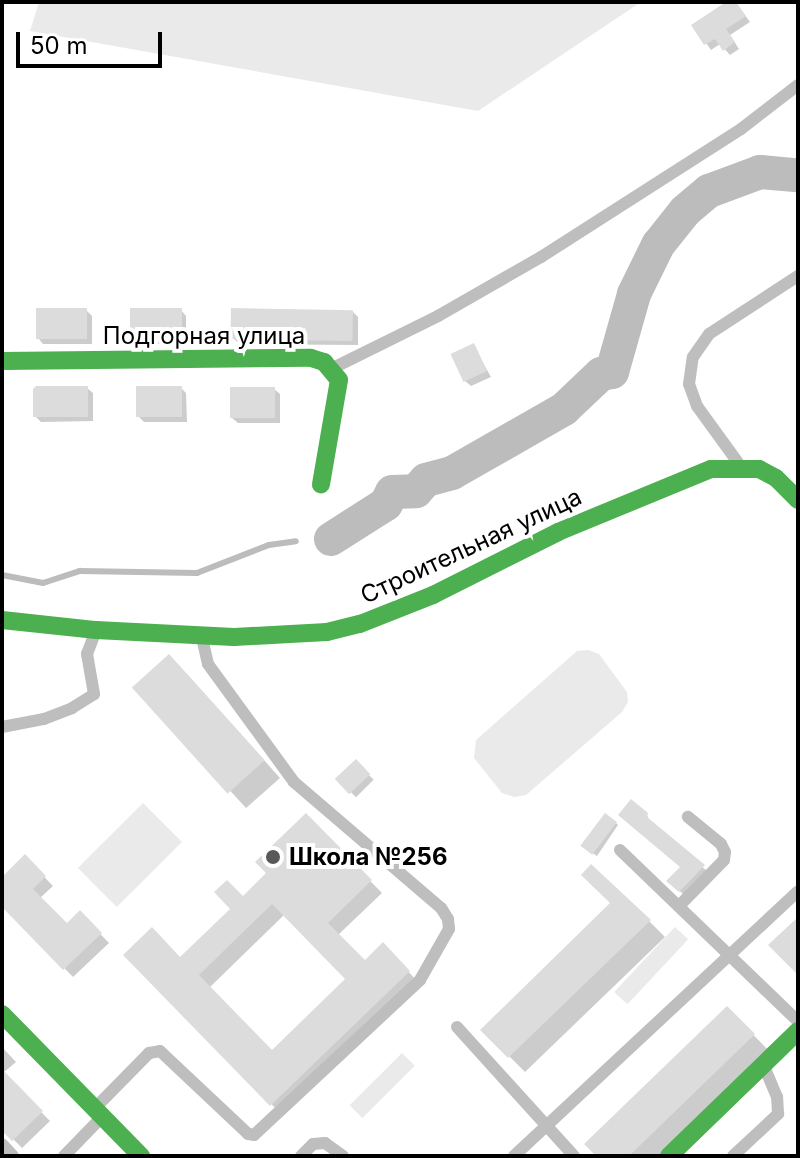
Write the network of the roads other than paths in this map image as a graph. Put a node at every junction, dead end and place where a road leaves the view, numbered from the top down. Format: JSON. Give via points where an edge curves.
{"nodes":[{"id":1,"x":798,"y":85,"type":"edge"},
{"id":2,"x":798,"y":276,"type":"edge"},
{"id":3,"x":2,"y":361,"type":"edge"},
{"id":4,"x":333,"y":368,"type":"junction"},
{"id":5,"x":741,"y":466,"type":"junction"},
{"id":6,"x":321,"y":484,"type":"dead end"},
{"id":7,"x":798,"y":500,"type":"edge"},
{"id":8,"x":2,"y":620,"type":"edge"},
{"id":9,"x":96,"y":630,"type":"junction"},
{"id":10,"x":201,"y":634,"type":"junction"},
{"id":11,"x":2,"y":727,"type":"edge"},
{"id":12,"x":688,"y":817,"type":"dead end"},
{"id":13,"x":620,"y":850,"type":"dead end"},
{"id":14,"x":798,"y":891,"type":"edge"},
{"id":15,"x":679,"y":906,"type":"junction"},
{"id":16,"x":729,"y":956,"type":"junction"},
{"id":17,"x":2,"y":1014,"type":"edge"},
{"id":18,"x":798,"y":1021,"type":"edge"},
{"id":19,"x":457,"y":1027,"type":"dead end"},
{"id":20,"x":798,"y":1031,"type":"edge"},
{"id":21,"x":763,"y":1065,"type":"junction"},
{"id":22,"x":98,"y":1112,"type":"junction"},
{"id":23,"x":546,"y":1125,"type":"junction"},
{"id":24,"x":2,"y":1144,"type":"edge"},
{"id":25,"x":13,"y":1156,"type":"edge"},
{"id":26,"x":64,"y":1156,"type":"edge"},
{"id":27,"x":141,"y":1156,"type":"edge"},
{"id":28,"x":301,"y":1156,"type":"edge"},
{"id":29,"x":343,"y":1156,"type":"edge"},
{"id":30,"x":514,"y":1156,"type":"edge"},
{"id":31,"x":574,"y":1156,"type":"edge"},
{"id":32,"x":669,"y":1156,"type":"edge"},
{"id":33,"x":733,"y":1156,"type":"edge"}],
"edges":[{"from":1,"to":4,"type":"lane","via":[[741,129],[541,257]]},
{"from":2,"to":5,"type":"lane","via":[[709,334],[693,357],[689,384],[697,406]]},
{"from":3,"to":4,"type":"street","name":"Подгорная улица","via":[[311,358]]},
{"from":4,"to":6,"type":"street","name":"Подгорная улица","via":[[339,380]]},
{"from":5,"to":7,"type":"street","via":[[776,478]]},
{"from":5,"to":10,"type":"street","name":"Строительная улица","via":[[711,469],[672,484],[360,624],[274,637]]},
{"from":8,"to":9,"type":"street","name":"Строительная улица"},
{"from":9,"to":10,"type":"street","name":"Строительная улица"},
{"from":9,"to":11,"type":"lane","via":[[87,654],[94,694],[44,719]]},
{"from":10,"to":22,"type":"lane","via":[[208,664],[294,782],[441,908],[449,929],[420,980],[254,1135],[160,1051],[149,1053]]},
{"from":12,"to":15,"type":"lane","via":[[725,852],[724,860]]},
{"from":13,"to":15,"type":"lane"},
{"from":14,"to":16,"type":"lane"},
{"from":15,"to":16,"type":"lane"},
{"from":16,"to":18,"type":"lane"},
{"from":16,"to":23,"type":"lane"},
{"from":17,"to":22,"type":"street"},
{"from":19,"to":23,"type":"lane"},
{"from":20,"to":21,"type":"street"},
{"from":21,"to":32,"type":"street"},
{"from":21,"to":33,"type":"lane","via":[[777,1097],[778,1114]]},
{"from":22,"to":26,"type":"lane"},
{"from":22,"to":27,"type":"street"},
{"from":23,"to":30,"type":"lane"},
{"from":23,"to":31,"type":"lane"},
{"from":24,"to":25,"type":"lane"},
{"from":28,"to":29,"type":"lane","via":[[313,1144],[325,1143]]}]}
